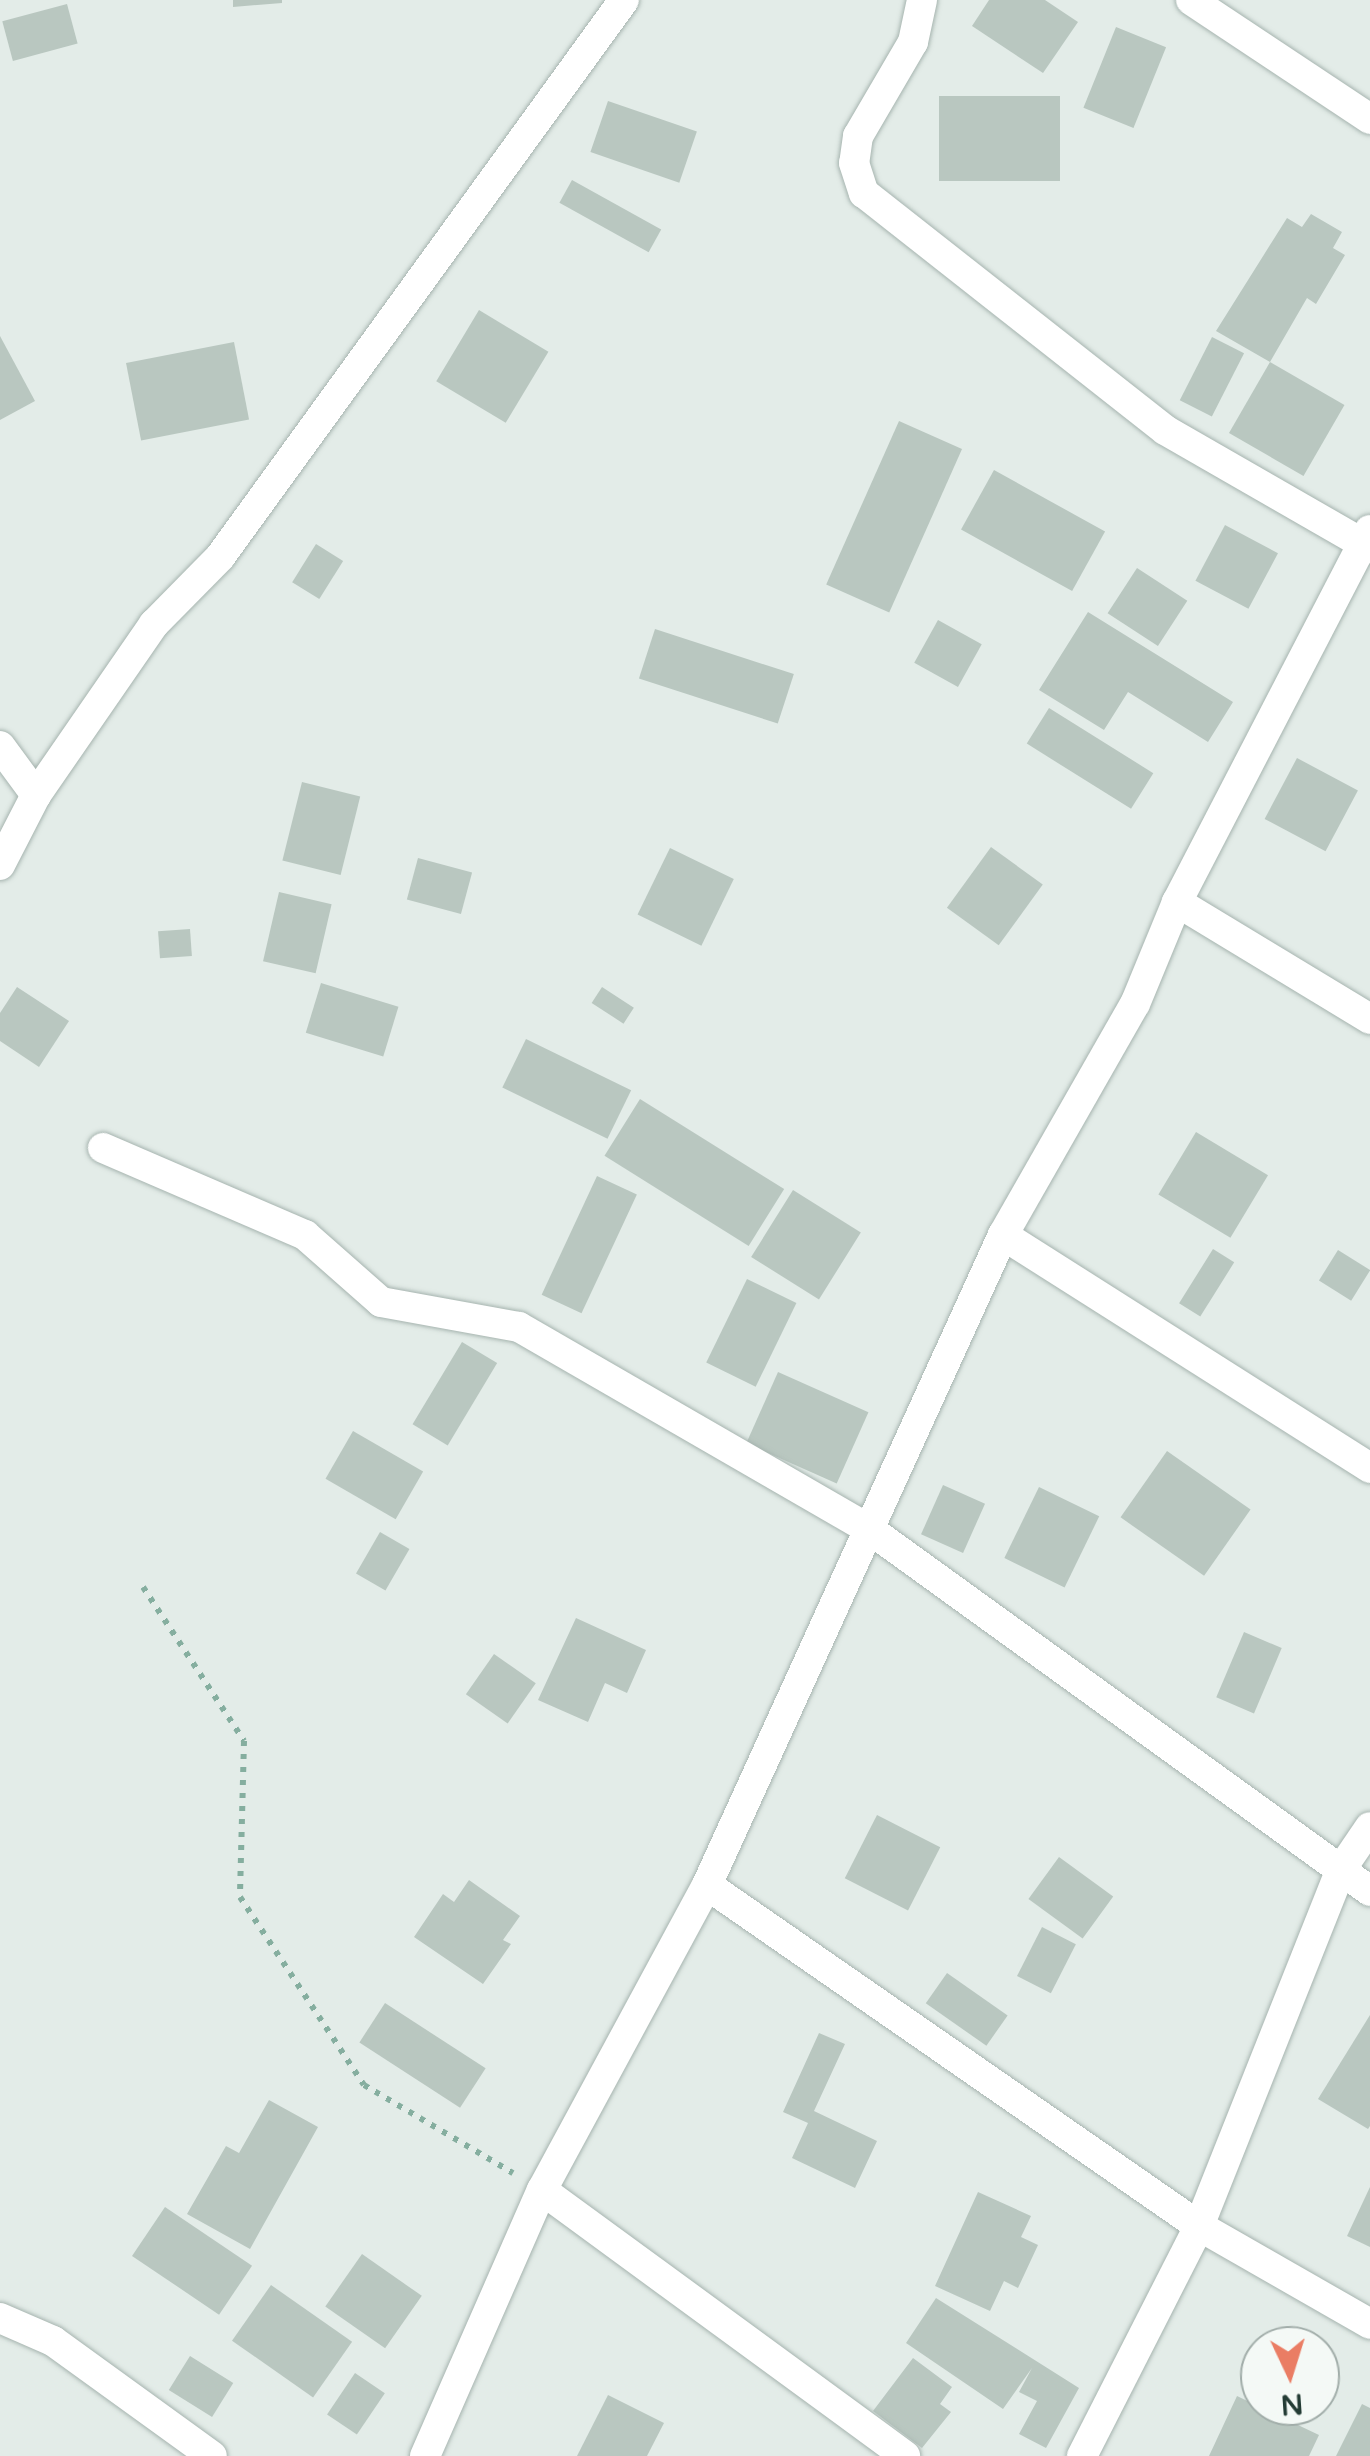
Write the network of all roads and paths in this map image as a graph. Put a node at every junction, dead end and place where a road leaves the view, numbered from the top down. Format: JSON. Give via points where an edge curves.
{"nodes":[{"id":1,"x":624,"y":0,"type":"edge"},
{"id":2,"x":922,"y":0,"type":"edge"},
{"id":3,"x":1191,"y":0,"type":"edge"},
{"id":4,"x":1370,"y":119,"type":"edge"},
{"id":5,"x":1367,"y":540,"type":"edge"},
{"id":6,"x":0,"y":746,"type":"edge"},
{"id":7,"x":36,"y":795,"type":"junction"},
{"id":8,"x":0,"y":864,"type":"edge"},
{"id":9,"x":1177,"y":902,"type":"junction"},
{"id":10,"x":1370,"y":1019,"type":"edge"},
{"id":11,"x":102,"y":1148,"type":"dead end"},
{"id":12,"x":1002,"y":1234,"type":"junction"},
{"id":13,"x":1370,"y":1468,"type":"edge"},
{"id":14,"x":869,"y":1528,"type":"junction"},
{"id":15,"x":143,"y":1587,"type":"dead end"},
{"id":16,"x":1370,"y":1827,"type":"edge"},
{"id":17,"x":1340,"y":1871,"type":"junction"},
{"id":18,"x":707,"y":1885,"type":"junction"},
{"id":19,"x":1370,"y":1891,"type":"edge"},
{"id":20,"x":542,"y":2190,"type":"junction"},
{"id":21,"x":1199,"y":2226,"type":"junction"},
{"id":22,"x":0,"y":2318,"type":"edge"},
{"id":23,"x":1370,"y":2324,"type":"edge"},
{"id":24,"x":212,"y":2456,"type":"edge"},
{"id":25,"x":425,"y":2456,"type":"edge"},
{"id":26,"x":905,"y":2456,"type":"edge"},
{"id":27,"x":1082,"y":2456,"type":"edge"}],
"edges":[{"from":1,"to":7,"type":"street","via":[[220,557],[154,624]]},
{"from":2,"to":5,"type":"street","via":[[912,42],[858,136],[854,163],[864,192],[1165,430]]},
{"from":3,"to":4,"type":"street"},
{"from":5,"to":9,"type":"street"},
{"from":6,"to":7,"type":"street"},
{"from":7,"to":8,"type":"street"},
{"from":9,"to":10,"type":"street"},
{"from":9,"to":12,"type":"street","via":[[1135,1004]]},
{"from":11,"to":14,"type":"street","via":[[305,1235],[381,1302],[519,1327]]},
{"from":12,"to":13,"type":"street"},
{"from":12,"to":14,"type":"street"},
{"from":14,"to":17,"type":"street"},
{"from":14,"to":18,"type":"street"},
{"from":15,"to":20,"type":"path","via":[[244,1741],[240,1897],[364,2086]]},
{"from":16,"to":17,"type":"street"},
{"from":17,"to":19,"type":"street"},
{"from":17,"to":21,"type":"street"},
{"from":18,"to":20,"type":"street"},
{"from":18,"to":21,"type":"street"},
{"from":20,"to":25,"type":"street"},
{"from":20,"to":26,"type":"street"},
{"from":21,"to":23,"type":"street"},
{"from":21,"to":27,"type":"street"},
{"from":22,"to":24,"type":"street","via":[[52,2340]]}]}
